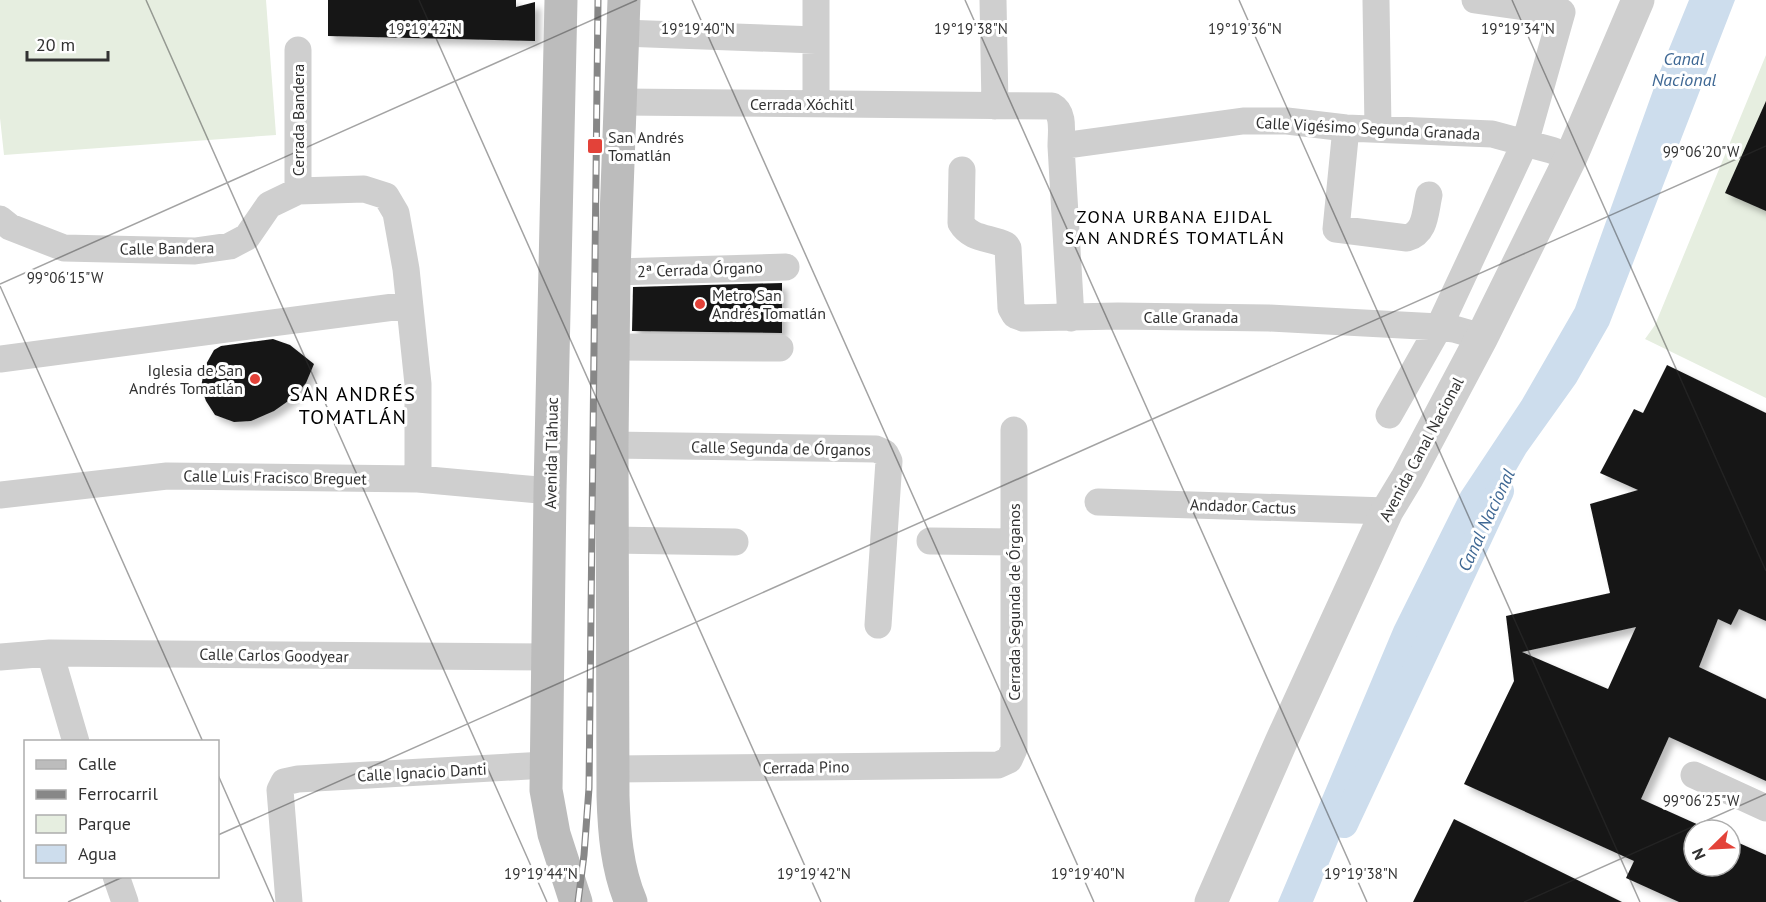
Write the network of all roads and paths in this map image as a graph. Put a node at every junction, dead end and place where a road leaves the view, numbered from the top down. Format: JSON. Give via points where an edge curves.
{"nodes":[{"id":1,"x":561,"y":0,"type":"edge"},
{"id":2,"x":624,"y":0,"type":"edge"},
{"id":3,"x":816,"y":0,"type":"edge"},
{"id":4,"x":993,"y":0,"type":"edge"},
{"id":5,"x":1475,"y":0,"type":"edge"},
{"id":6,"x":1638,"y":0,"type":"edge"},
{"id":7,"x":1376,"y":1,"type":"edge"},
{"id":8,"x":622,"y":33,"type":"junction"},
{"id":9,"x":816,"y":40,"type":"junction"},
{"id":10,"x":298,"y":50,"type":"dead end"},
{"id":11,"x":621,"y":102,"type":"junction"},
{"id":12,"x":816,"y":104,"type":"junction"},
{"id":13,"x":989,"y":105,"type":"junction"},
{"id":14,"x":1347,"y":128,"type":"junction"},
{"id":15,"x":1378,"y":129,"type":"junction"},
{"id":16,"x":1525,"y":143,"type":"junction"},
{"id":17,"x":1061,"y":146,"type":"junction"},
{"id":18,"x":1571,"y":157,"type":"junction"},
{"id":19,"x":962,"y":170,"type":"dead end"},
{"id":20,"x":298,"y":191,"type":"junction"},
{"id":21,"x":1429,"y":195,"type":"dead end"},
{"id":22,"x":0,"y":219,"type":"edge"},
{"id":23,"x":786,"y":267,"type":"dead end"},
{"id":24,"x":614,"y":272,"type":"junction"},
{"id":25,"x":409,"y":305,"type":"junction"},
{"id":26,"x":1071,"y":318,"type":"junction"},
{"id":27,"x":1439,"y":327,"type":"junction"},
{"id":28,"x":1482,"y":337,"type":"junction"},
{"id":29,"x":614,"y":347,"type":"junction"},
{"id":30,"x":780,"y":348,"type":"dead end"},
{"id":31,"x":0,"y":359,"type":"edge"},
{"id":32,"x":1389,"y":415,"type":"dead end"},
{"id":33,"x":1014,"y":430,"type":"dead end"},
{"id":34,"x":612,"y":445,"type":"junction"},
{"id":35,"x":418,"y":479,"type":"junction"},
{"id":36,"x":550,"y":491,"type":"junction"},
{"id":37,"x":0,"y":495,"type":"edge"},
{"id":38,"x":1098,"y":502,"type":"dead end"},
{"id":39,"x":1387,"y":511,"type":"junction"},
{"id":40,"x":612,"y":540,"type":"junction"},
{"id":41,"x":735,"y":542,"type":"dead end"},
{"id":42,"x":930,"y":542,"type":"dead end"},
{"id":43,"x":1014,"y":542,"type":"junction"},
{"id":44,"x":878,"y":625,"type":"dead end"},
{"id":45,"x":50,"y":653,"type":"junction"},
{"id":46,"x":0,"y":657,"type":"edge"},
{"id":47,"x":549,"y":657,"type":"junction"},
{"id":48,"x":76,"y":740,"type":"edge"},
{"id":49,"x":546,"y":765,"type":"junction"},
{"id":50,"x":998,"y":765,"type":"joint"},
{"id":51,"x":614,"y":769,"type":"junction"},
{"id":52,"x":1694,"y":775,"type":"dead end"},
{"id":53,"x":1766,"y":808,"type":"edge"},
{"id":54,"x":117,"y":878,"type":"edge"},
{"id":55,"x":125,"y":902,"type":"edge"},
{"id":56,"x":289,"y":902,"type":"edge"},
{"id":57,"x":576,"y":902,"type":"edge"},
{"id":58,"x":631,"y":902,"type":"edge"},
{"id":59,"x":1211,"y":902,"type":"edge"}],
"edges":[{"from":1,"to":36,"type":"main road","name":"Avenida Tláhuac"},
{"from":2,"to":8,"type":"main road"},
{"from":3,"to":9,"type":"street"},
{"from":4,"to":13,"type":"street"},
{"from":5,"to":16,"type":"street","via":[[1562,12]]},
{"from":6,"to":18,"type":"street","name":"Avenida Canal Nacional"},
{"from":7,"to":15,"type":"street"},
{"from":8,"to":9,"type":"street"},
{"from":8,"to":11,"type":"main road"},
{"from":9,"to":12,"type":"street"},
{"from":10,"to":20,"type":"street","name":"Cerrada Bandera"},
{"from":11,"to":12,"type":"street","name":"Cerrada Xóchitl"},
{"from":11,"to":24,"type":"main road"},
{"from":12,"to":13,"type":"street","name":"Cerrada Xóchitl"},
{"from":13,"to":17,"type":"street","via":[[1058,109]]},
{"from":14,"to":15,"type":"street","name":"Calle Vigésimo Segunda Granada"},
{"from":14,"to":17,"type":"street","name":"Calle Vigésimo Segunda Granada","via":[[1287,121],[1243,122]]},
{"from":14,"to":21,"type":"street","via":[[1336,229],[1415,236],[1421,230]]},
{"from":15,"to":16,"type":"street","name":"Calle Vigésimo Segunda Granada","via":[[1492,134]]},
{"from":16,"to":18,"type":"street","name":"Calle Vigésimo Segunda Granada"},
{"from":16,"to":27,"type":"street"},
{"from":17,"to":26,"type":"street"},
{"from":18,"to":28,"type":"street","name":"Avenida Canal Nacional"},
{"from":19,"to":26,"type":"street","via":[[961,224],[974,236],[1008,248],[1011,308],[1015,315]]},
{"from":20,"to":22,"type":"street","name":"Calle Bandera","via":[[269,205],[247,237],[230,246],[195,250],[64,248],[10,227]]},
{"from":20,"to":25,"type":"street","name":"Calle Bandera","via":[[364,189],[386,196],[396,213]]},
{"from":23,"to":24,"type":"street","name":"2ª Cerrada Órgano"},
{"from":24,"to":29,"type":"main road"},
{"from":25,"to":31,"type":"street"},
{"from":25,"to":35,"type":"street","name":"Calle Bandera","via":[[418,384]]},
{"from":26,"to":27,"type":"street","name":"Calle Granada","via":[[1269,318]]},
{"from":27,"to":28,"type":"street","name":"Calle Granada"},
{"from":27,"to":32,"type":"street"},
{"from":28,"to":39,"type":"street","name":"Avenida Canal Nacional"},
{"from":29,"to":30,"type":"street"},
{"from":29,"to":34,"type":"main road"},
{"from":33,"to":43,"type":"street","name":"Cerrada Segunda de Órganos"},
{"from":34,"to":40,"type":"main road"},
{"from":34,"to":44,"type":"street","name":"Calle Segunda de Órganos","via":[[876,449],[885,453],[889,461]]},
{"from":35,"to":36,"type":"street","name":"Calle Luis Fracisco Breguet"},
{"from":35,"to":37,"type":"street","name":"Calle Luis Fracisco Breguet","via":[[167,476]]},
{"from":36,"to":47,"type":"main road","name":"Avenida Tláhuac"},
{"from":38,"to":39,"type":"street","name":"Andador Cactus"},
{"from":39,"to":59,"type":"street","name":"Avenida Canal Nacional"},
{"from":40,"to":41,"type":"street"},
{"from":40,"to":51,"type":"main road"},
{"from":42,"to":43,"type":"street"},
{"from":43,"to":50,"type":"street","name":"Cerrada Segunda de Órganos","via":[[1014,749],[1009,760]]},
{"from":45,"to":46,"type":"street","name":"Calle Carlos Goodyear"},
{"from":45,"to":47,"type":"street","name":"Calle Carlos Goodyear"},
{"from":45,"to":48,"type":"street"},
{"from":47,"to":49,"type":"main road","name":"Avenida Tláhuac"},
{"from":49,"to":56,"type":"street","name":"Calle Ignacio Danti","via":[[284,782],[280,790]]},
{"from":49,"to":57,"type":"main road","name":"Avenida Tláhuac","via":[[550,816]]},
{"from":50,"to":51,"type":"street","name":"Cerrada Pino"},
{"from":51,"to":58,"type":"main road","via":[[617,851]]},
{"from":52,"to":53,"type":"street"},
{"from":54,"to":55,"type":"street"}]}
